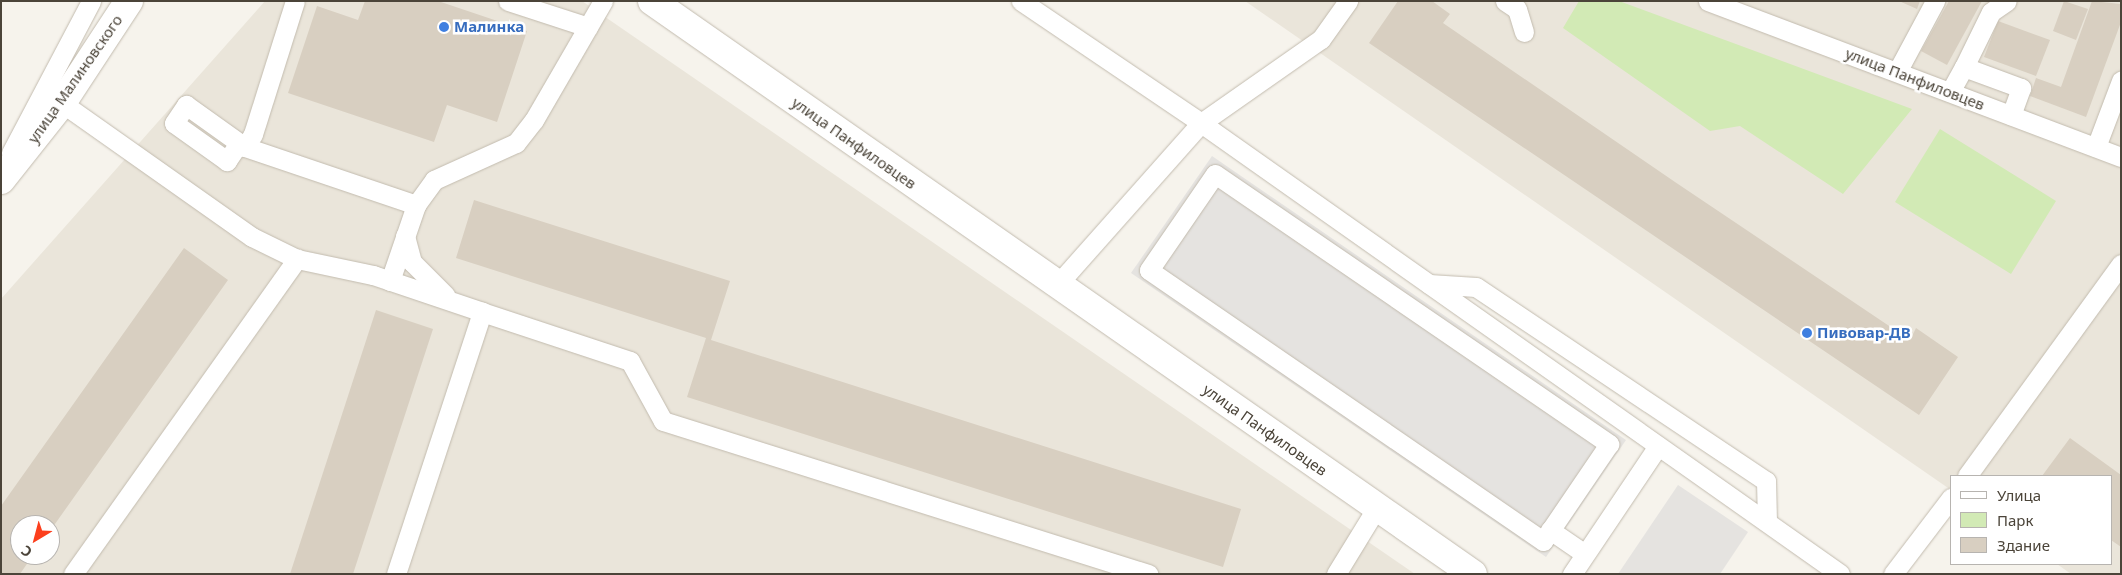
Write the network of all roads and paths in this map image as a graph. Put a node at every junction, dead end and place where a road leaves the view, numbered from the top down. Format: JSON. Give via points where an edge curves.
{"nodes":[{"id":1,"x":91,"y":1,"type":"edge"},
{"id":2,"x":129,"y":1,"type":"edge"},
{"id":3,"x":295,"y":1,"type":"edge"},
{"id":4,"x":508,"y":1,"type":"edge"},
{"id":5,"x":603,"y":1,"type":"edge"},
{"id":6,"x":1021,"y":1,"type":"edge"},
{"id":7,"x":1348,"y":1,"type":"edge"},
{"id":8,"x":1708,"y":1,"type":"edge"},
{"id":9,"x":1935,"y":1,"type":"edge"},
{"id":10,"x":2007,"y":1,"type":"edge"},
{"id":11,"x":654,"y":4,"type":"edge"},
{"id":12,"x":1514,"y":4,"type":"edge"},
{"id":13,"x":1041,"y":8,"type":"edge"},
{"id":14,"x":588,"y":27,"type":"junction"},
{"id":15,"x":1524,"y":32,"type":"dead end"},
{"id":16,"x":1964,"y":67,"type":"junction"},
{"id":17,"x":1897,"y":72,"type":"junction"},
{"id":18,"x":2121,"y":81,"type":"edge"},
{"id":19,"x":1950,"y":92,"type":"junction"},
{"id":20,"x":62,"y":103,"type":"junction"},
{"id":21,"x":2011,"y":115,"type":"junction"},
{"id":22,"x":1201,"y":123,"type":"junction"},
{"id":23,"x":2096,"y":148,"type":"junction"},
{"id":24,"x":2121,"y":157,"type":"edge"},
{"id":25,"x":1,"y":171,"type":"edge"},
{"id":26,"x":1,"y":180,"type":"edge"},
{"id":27,"x":416,"y":205,"type":"junction"},
{"id":28,"x":406,"y":236,"type":"junction"},
{"id":29,"x":297,"y":259,"type":"junction"},
{"id":30,"x":2121,"y":264,"type":"edge"},
{"id":31,"x":390,"y":281,"type":"junction"},
{"id":32,"x":1429,"y":284,"type":"junction"},
{"id":33,"x":1057,"y":285,"type":"junction"},
{"id":34,"x":452,"y":302,"type":"junction"},
{"id":35,"x":482,"y":312,"type":"junction"},
{"id":36,"x":1658,"y":446,"type":"junction"},
{"id":37,"x":1968,"y":475,"type":"edge"},
{"id":38,"x":1950,"y":499,"type":"edge"},
{"id":39,"x":1377,"y":507,"type":"junction"},
{"id":40,"x":1767,"y":522,"type":"junction"},
{"id":41,"x":1550,"y":530,"type":"junction"},
{"id":42,"x":1585,"y":554,"type":"junction"},
{"id":43,"x":1136,"y":572,"type":"edge"},
{"id":44,"x":73,"y":574,"type":"edge"},
{"id":45,"x":396,"y":574,"type":"edge"},
{"id":46,"x":1336,"y":574,"type":"edge"},
{"id":47,"x":1473,"y":574,"type":"edge"},
{"id":48,"x":1572,"y":574,"type":"edge"},
{"id":49,"x":1840,"y":574,"type":"edge"},
{"id":50,"x":1894,"y":574,"type":"edge"}],
"edges":[{"from":1,"to":25,"type":"lane"},
{"from":2,"to":20,"type":"street","name":"улица Малиновского"},
{"from":3,"to":27,"type":"lane","via":[[253,134],[242,145]]},
{"from":4,"to":14,"type":"lane"},
{"from":5,"to":14,"type":"lane"},
{"from":6,"to":13,"type":"lane"},
{"from":7,"to":22,"type":"lane","via":[[1322,39]]},
{"from":8,"to":17,"type":"lane","name":"улица Панфиловцев"},
{"from":9,"to":17,"type":"lane"},
{"from":10,"to":16,"type":"lane","via":[[1991,12]]},
{"from":11,"to":33,"type":"street","name":"улица Панфиловцев"},
{"from":12,"to":15,"type":"lane"},
{"from":13,"to":22,"type":"lane"},
{"from":14,"to":27,"type":"lane","via":[[534,120],[516,143],[434,180]]},
{"from":16,"to":19,"type":"lane"},
{"from":16,"to":21,"type":"lane","via":[[2021,88]]},
{"from":17,"to":19,"type":"lane","name":"улица Панфиловцев"},
{"from":18,"to":23,"type":"lane"},
{"from":19,"to":21,"type":"lane","name":"улица Панфиловцев"},
{"from":20,"to":26,"type":"street","name":"улица Малиновского"},
{"from":20,"to":29,"type":"lane","via":[[252,237]]},
{"from":21,"to":23,"type":"lane","name":"улица Панфиловцев"},
{"from":22,"to":32,"type":"lane"},
{"from":22,"to":33,"type":"lane"},
{"from":23,"to":24,"type":"lane","name":"улица Панфиловцев"},
{"from":27,"to":28,"type":"lane"},
{"from":28,"to":31,"type":"lane"},
{"from":28,"to":34,"type":"lane","via":[[412,262]]},
{"from":29,"to":31,"type":"lane"},
{"from":29,"to":44,"type":"lane"},
{"from":30,"to":37,"type":"lane"},
{"from":31,"to":34,"type":"lane"},
{"from":32,"to":36,"type":"lane"},
{"from":32,"to":40,"type":"lane","via":[[1476,287],[1766,481]]},
{"from":33,"to":39,"type":"street","name":"улица Панфиловцев"},
{"from":34,"to":35,"type":"lane"},
{"from":35,"to":43,"type":"lane","via":[[630,361],[663,421]]},
{"from":35,"to":45,"type":"lane"},
{"from":36,"to":40,"type":"lane"},
{"from":36,"to":42,"type":"lane"},
{"from":38,"to":50,"type":"lane"},
{"from":39,"to":46,"type":"lane"},
{"from":39,"to":47,"type":"street","name":"улица Панфиловцев"},
{"from":40,"to":49,"type":"lane"},
{"from":41,"to":41,"type":"lane","via":[[1543,541],[1149,270],[1215,174],[1609,444]]},
{"from":41,"to":42,"type":"lane"},
{"from":42,"to":48,"type":"lane"}]}
